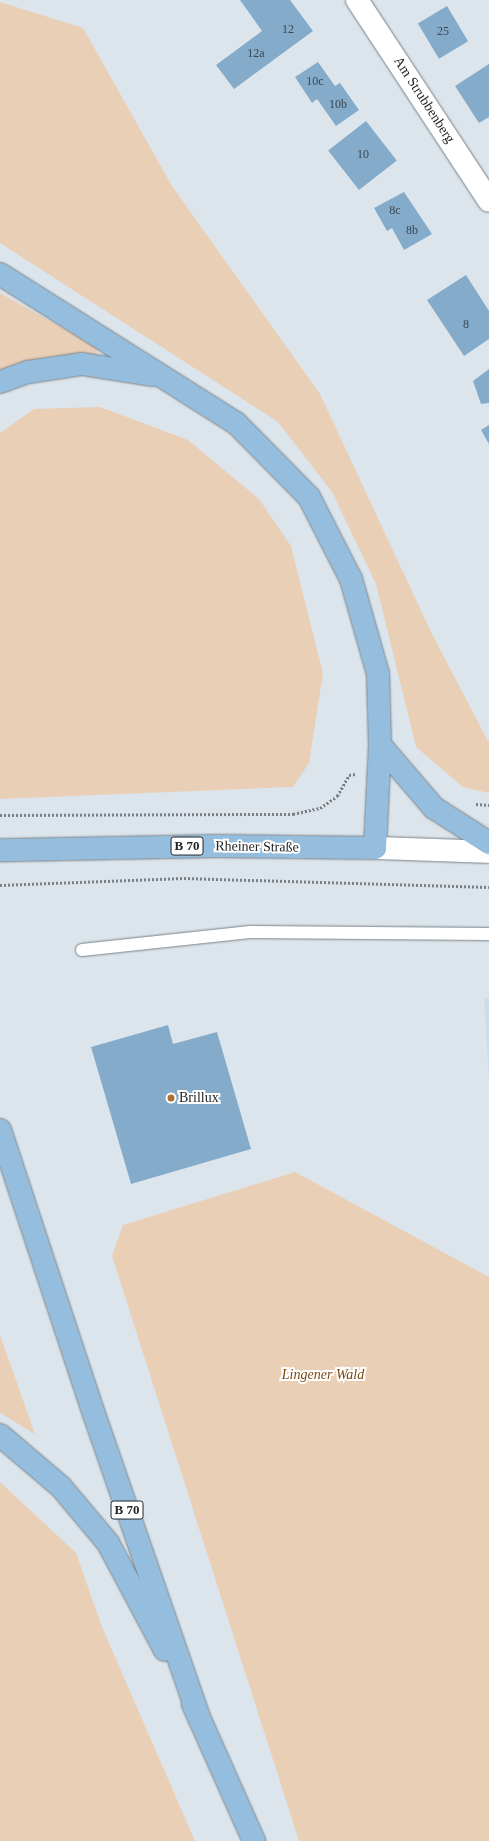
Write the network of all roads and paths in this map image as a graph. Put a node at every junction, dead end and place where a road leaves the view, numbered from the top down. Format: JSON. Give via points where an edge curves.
{"nodes":[{"id":1,"x":357,"y":0,"type":"edge"},
{"id":2,"x":489,"y":201,"type":"edge"},
{"id":3,"x":0,"y":274,"type":"edge"},
{"id":4,"x":161,"y":376,"type":"junction"},
{"id":5,"x":0,"y":382,"type":"edge"},
{"id":6,"x":380,"y":745,"type":"junction"},
{"id":7,"x":378,"y":773,"type":"junction"},
{"id":8,"x":471,"y":804,"type":"dead end"},
{"id":9,"x":489,"y":805,"type":"edge"},
{"id":10,"x":0,"y":814,"type":"edge"},
{"id":11,"x":489,"y":843,"type":"edge"},
{"id":12,"x":375,"y":848,"type":"junction"},
{"id":13,"x":0,"y":850,"type":"edge"},
{"id":14,"x":489,"y":852,"type":"edge"},
{"id":15,"x":0,"y":885,"type":"edge"},
{"id":16,"x":489,"y":887,"type":"edge"},
{"id":17,"x":489,"y":934,"type":"edge"},
{"id":18,"x":82,"y":950,"type":"dead end"},
{"id":19,"x":0,"y":1130,"type":"edge"},
{"id":20,"x":0,"y":1435,"type":"edge"},
{"id":21,"x":200,"y":1716,"type":"junction"},
{"id":22,"x":254,"y":1841,"type":"edge"}],
"edges":[{"from":1,"to":2,"type":"street","name":"Am Strubbenberg"},
{"from":3,"to":4,"type":"main road"},
{"from":4,"to":5,"type":"main road","via":[[82,364],[28,372]]},
{"from":4,"to":6,"type":"main road","via":[[236,423],[309,497],[351,579],[378,674]]},
{"from":6,"to":7,"type":"main road"},
{"from":6,"to":11,"type":"main road","via":[[434,808]]},
{"from":7,"to":10,"type":"path","via":[[349,775],[337,796],[320,808],[293,814]]},
{"from":7,"to":12,"type":"main road"},
{"from":8,"to":9,"type":"path"},
{"from":12,"to":13,"type":"main road","name":"Rheiner Straße","number":"B 70","via":[[216,846]]},
{"from":12,"to":14,"type":"street","name":"Rheiner Straße"},
{"from":15,"to":16,"type":"path","via":[[184,878]]},
{"from":17,"to":18,"type":"lane","via":[[250,932]]},
{"from":19,"to":21,"type":"main road","number":"B 70","via":[[94,1414]]},
{"from":20,"to":21,"type":"main road","via":[[61,1487],[108,1543]]},
{"from":21,"to":22,"type":"main road","number":"B 70"}]}
